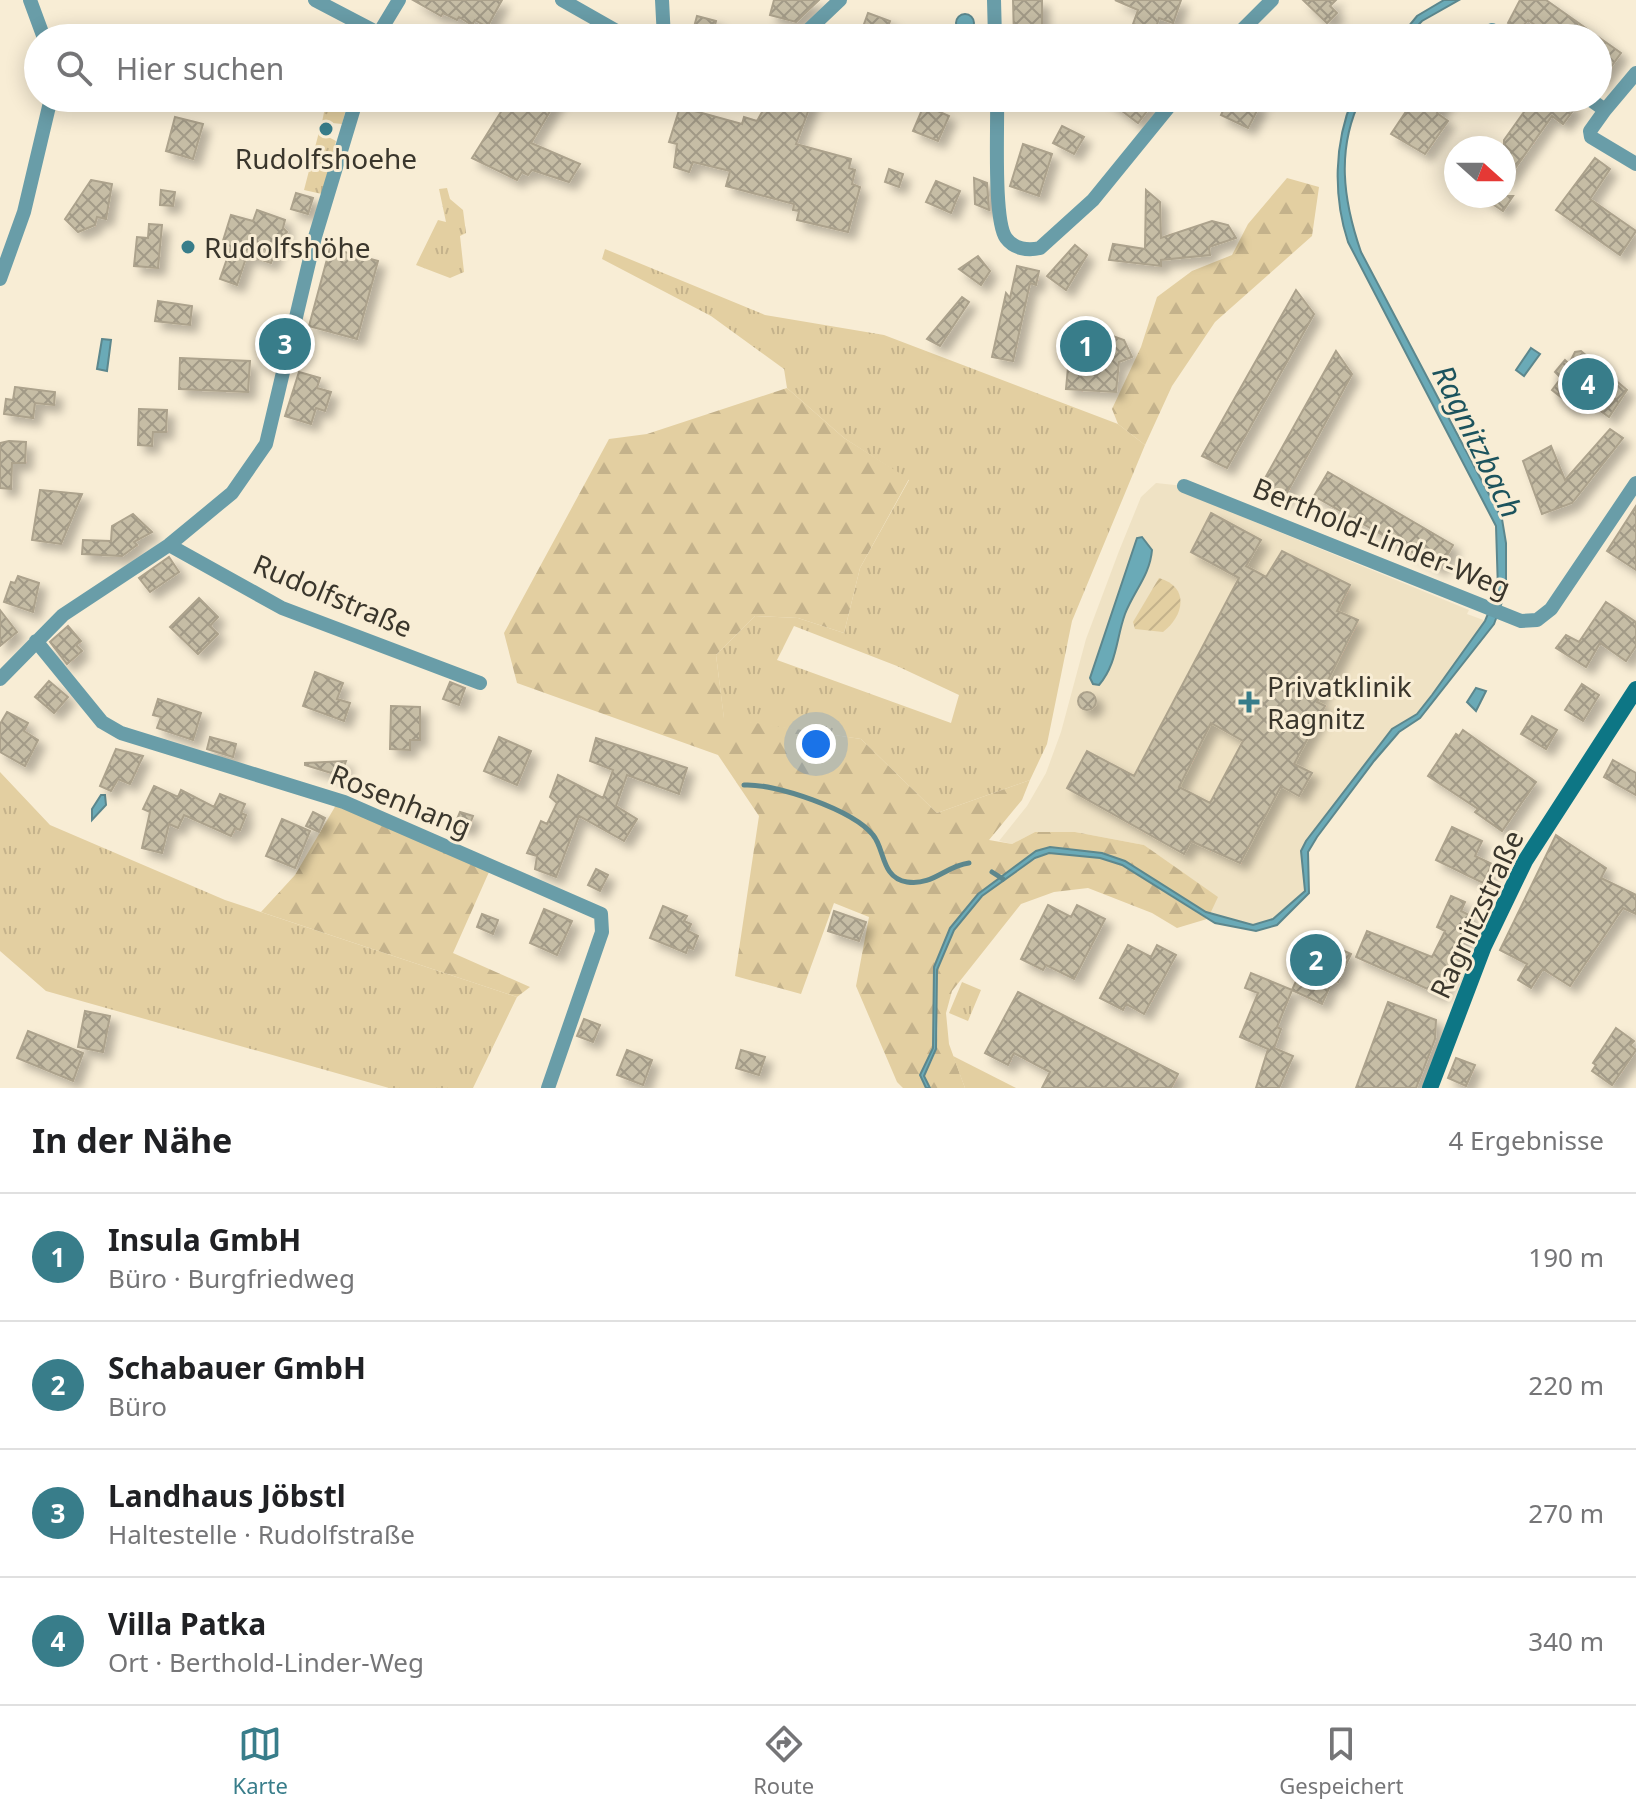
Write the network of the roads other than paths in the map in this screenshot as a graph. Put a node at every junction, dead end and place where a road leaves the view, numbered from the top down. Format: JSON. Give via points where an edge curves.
{"nodes":[{"id":1,"x":30,"y":0,"type":"edge"},
{"id":2,"x":315,"y":0,"type":"edge"},
{"id":3,"x":399,"y":0,"type":"edge"},
{"id":4,"x":562,"y":0,"type":"edge"},
{"id":5,"x":662,"y":0,"type":"edge"},
{"id":6,"x":840,"y":0,"type":"edge"},
{"id":7,"x":994,"y":0,"type":"edge"},
{"id":8,"x":1272,"y":0,"type":"edge"},
{"id":9,"x":39,"y":24,"type":"edge"},
{"id":10,"x":356,"y":24,"type":"edge"},
{"id":11,"x":384,"y":24,"type":"edge"},
{"id":12,"x":604,"y":24,"type":"edge"},
{"id":13,"x":663,"y":24,"type":"edge"},
{"id":14,"x":815,"y":24,"type":"edge"},
{"id":15,"x":995,"y":24,"type":"edge"},
{"id":16,"x":1248,"y":24,"type":"edge"},
{"id":17,"x":1636,"y":73,"type":"edge"},
{"id":18,"x":1612,"y":102,"type":"edge"},
{"id":19,"x":48,"y":112,"type":"edge"},
{"id":20,"x":353,"y":112,"type":"edge"},
{"id":21,"x":998,"y":112,"type":"edge"},
{"id":22,"x":1165,"y":112,"type":"edge"},
{"id":23,"x":1604,"y":112,"type":"edge"},
{"id":24,"x":1636,"y":164,"type":"edge"},
{"id":25,"x":0,"y":279,"type":"edge"},
{"id":26,"x":1636,"y":483,"type":"edge"},
{"id":27,"x":1184,"y":486,"type":"dead end"},
{"id":28,"x":169,"y":545,"type":"junction"},
{"id":29,"x":36,"y":641,"type":"junction"},
{"id":30,"x":0,"y":679,"type":"edge"},
{"id":31,"x":480,"y":683,"type":"dead end"},
{"id":32,"x":1636,"y":689,"type":"edge"},
{"id":33,"x":548,"y":1088,"type":"edge"},
{"id":34,"x":1430,"y":1088,"type":"edge"}],
"edges":[{"from":1,"to":9,"type":"street"},
{"from":2,"to":10,"type":"street"},
{"from":3,"to":11,"type":"street"},
{"from":4,"to":12,"type":"street"},
{"from":5,"to":13,"type":"street"},
{"from":6,"to":14,"type":"street"},
{"from":7,"to":15,"type":"street"},
{"from":8,"to":16,"type":"street"},
{"from":17,"to":18,"type":"street"},
{"from":19,"to":25,"type":"street","via":[[24,212]]},
{"from":20,"to":28,"type":"street","via":[[315,237],[266,444],[232,493]]},
{"from":21,"to":22,"type":"street","via":[[1003,231],[1018,248],[1034,250],[1093,200]]},
{"from":23,"to":24,"type":"street","via":[[1591,137]]},
{"from":26,"to":27,"type":"street","name":"Berthold-Linder-Weg","via":[[1551,609],[1537,620],[1513,617]]},
{"from":28,"to":29,"type":"street","via":[[63,615]]},
{"from":28,"to":31,"type":"street","name":"Rudolfstraße","via":[[282,608]]},
{"from":29,"to":30,"type":"street"},
{"from":29,"to":33,"type":"street","name":"Rosenhang","via":[[102,722],[121,733],[344,802],[601,914],[602,932]]},
{"from":32,"to":34,"type":"main road","name":"Ragnitzstraße","via":[[1525,861],[1484,946]]}]}
